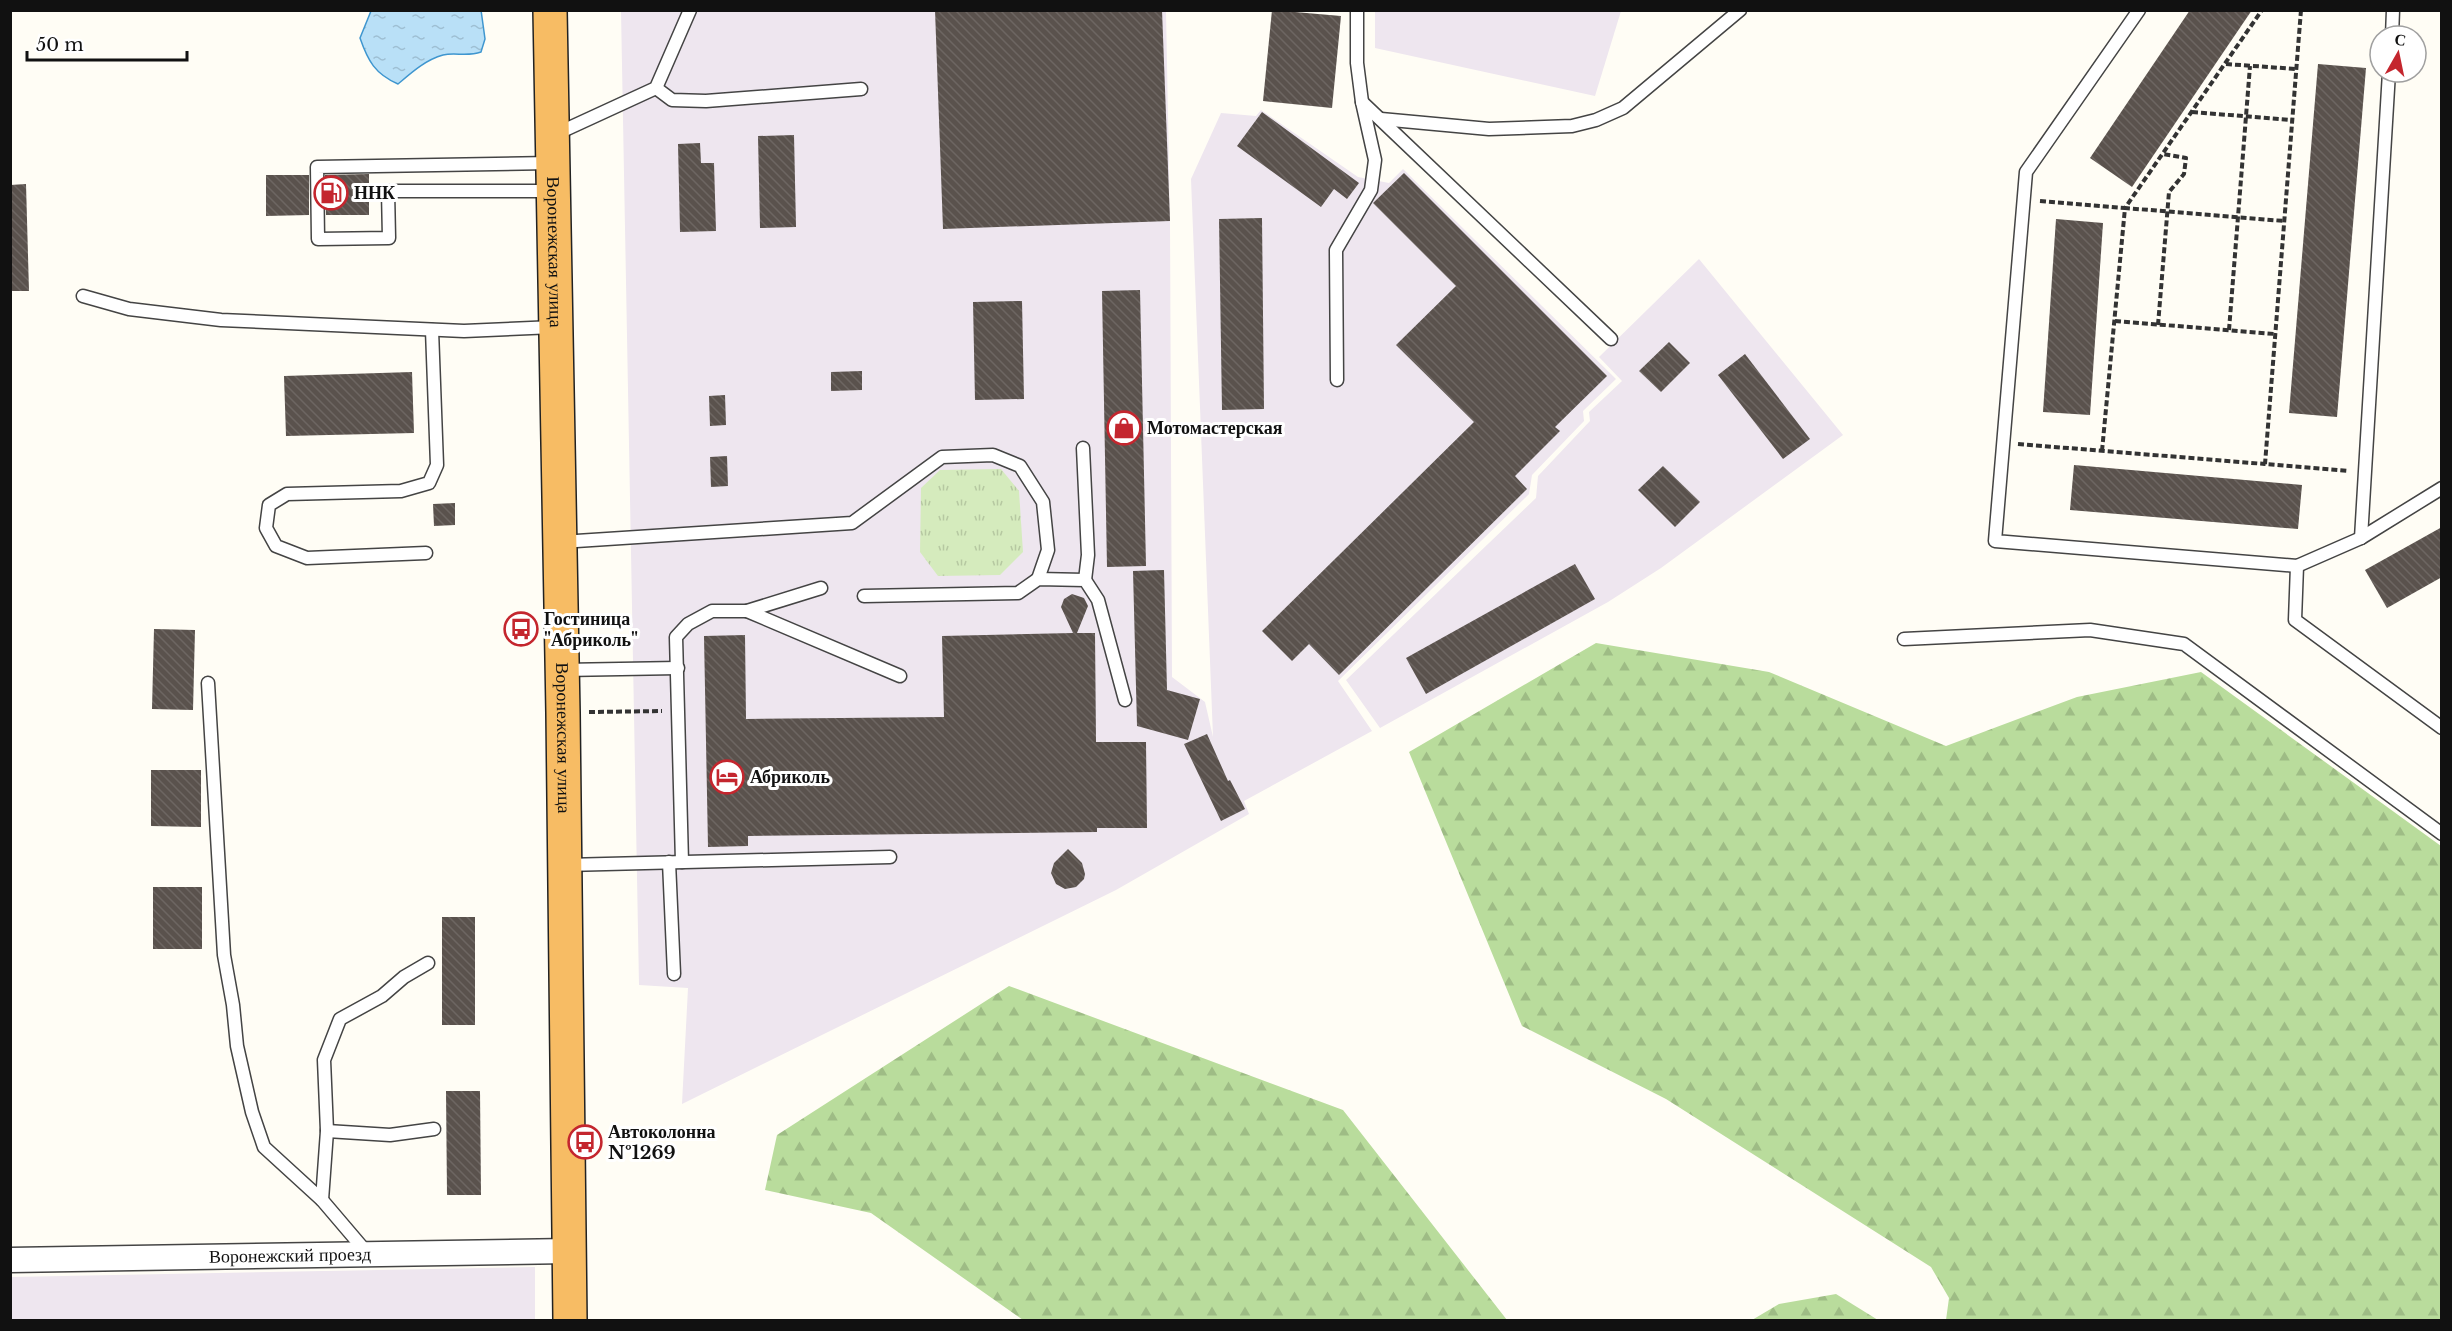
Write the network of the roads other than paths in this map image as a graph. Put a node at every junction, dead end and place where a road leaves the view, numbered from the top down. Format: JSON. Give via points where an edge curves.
{"nodes":[{"id":1,"x":550,"y":10,"type":"edge"},
{"id":2,"x":690,"y":10,"type":"edge"},
{"id":3,"x":1357,"y":10,"type":"edge"},
{"id":4,"x":1740,"y":10,"type":"edge"},
{"id":5,"x":2139,"y":10,"type":"edge"},
{"id":6,"x":2388,"y":84,"type":"edge"},
{"id":7,"x":656,"y":88,"type":"junction"},
{"id":8,"x":861,"y":89,"type":"dead end"},
{"id":9,"x":1362,"y":102,"type":"junction"},
{"id":10,"x":1381,"y":119,"type":"junction"},
{"id":11,"x":552,"y":163,"type":"junction"},
{"id":12,"x":83,"y":296,"type":"dead end"},
{"id":13,"x":555,"y":327,"type":"junction"},
{"id":14,"x":432,"y":330,"type":"junction"},
{"id":15,"x":1611,"y":339,"type":"dead end"},
{"id":16,"x":1336,"y":380,"type":"dead end"},
{"id":17,"x":1083,"y":448,"type":"dead end"},
{"id":18,"x":2442,"y":488,"type":"edge"},
{"id":19,"x":2361,"y":538,"type":"junction"},
{"id":20,"x":559,"y":542,"type":"junction"},
{"id":21,"x":426,"y":553,"type":"dead end"},
{"id":22,"x":2297,"y":566,"type":"junction"},
{"id":23,"x":1038,"y":579,"type":"junction"},
{"id":24,"x":1085,"y":580,"type":"junction"},
{"id":25,"x":821,"y":588,"type":"dead end"},
{"id":26,"x":864,"y":596,"type":"dead end"},
{"id":27,"x":747,"y":611,"type":"junction"},
{"id":28,"x":1904,"y":639,"type":"dead end"},
{"id":29,"x":678,"y":668,"type":"junction"},
{"id":30,"x":562,"y":670,"type":"junction"},
{"id":31,"x":900,"y":676,"type":"dead end"},
{"id":32,"x":208,"y":683,"type":"dead end"},
{"id":33,"x":1125,"y":700,"type":"dead end"},
{"id":34,"x":2442,"y":728,"type":"edge"},
{"id":35,"x":2442,"y":834,"type":"edge"},
{"id":36,"x":890,"y":857,"type":"dead end"},
{"id":37,"x":675,"y":862,"type":"junction"},
{"id":38,"x":565,"y":865,"type":"junction"},
{"id":39,"x":428,"y":963,"type":"dead end"},
{"id":40,"x":674,"y":974,"type":"dead end"},
{"id":41,"x":434,"y":1129,"type":"dead end"},
{"id":42,"x":327,"y":1131,"type":"junction"},
{"id":43,"x":322,"y":1200,"type":"junction"},
{"id":44,"x":569,"y":1251,"type":"junction"},
{"id":45,"x":368,"y":1254,"type":"junction"},
{"id":46,"x":10,"y":1260,"type":"edge"},
{"id":47,"x":570,"y":1320,"type":"edge"}],
"edges":[{"from":1,"to":11,"type":"highway","name":"Воронежская улица"},
{"from":2,"to":7,"type":"lane"},
{"from":3,"to":9,"type":"lane"},
{"from":4,"to":10,"type":"lane","via":[[1623,108],[1596,120],[1572,126],[1489,129]]},
{"from":5,"to":22,"type":"lane","via":[[2026,172],[1995,541]]},
{"from":6,"to":19,"type":"lane"},
{"from":7,"to":8,"type":"lane","via":[[672,100],[706,101]]},
{"from":7,"to":11,"type":"lane"},
{"from":9,"to":10,"type":"lane"},
{"from":9,"to":16,"type":"lane","via":[[1375,160],[1371,190],[1336,250]]},
{"from":10,"to":15,"type":"lane"},
{"from":11,"to":11,"type":"lane","via":[[388,191],[389,238],[318,238],[316,168]]},
{"from":11,"to":13,"type":"highway","name":"Воронежская улица"},
{"from":12,"to":14,"type":"lane","via":[[129,309],[220,320]]},
{"from":13,"to":14,"type":"lane"},
{"from":13,"to":20,"type":"highway","name":"Воронежская улица"},
{"from":14,"to":21,"type":"lane","via":[[437,465],[429,483],[401,491],[286,494],[269,505],[266,528],[276,546],[307,558]]},
{"from":17,"to":24,"type":"lane","via":[[1088,555]]},
{"from":18,"to":19,"type":"lane"},
{"from":19,"to":22,"type":"lane"},
{"from":20,"to":23,"type":"lane","via":[[852,523],[942,457],[993,454],[1020,466],[1043,502],[1048,550]]},
{"from":20,"to":30,"type":"highway","name":"Воронежская улица"},
{"from":22,"to":34,"type":"lane","via":[[2295,620]]},
{"from":23,"to":24,"type":"lane"},
{"from":23,"to":26,"type":"lane","via":[[1018,593]]},
{"from":24,"to":33,"type":"lane","via":[[1098,600]]},
{"from":25,"to":27,"type":"lane"},
{"from":27,"to":29,"type":"lane","via":[[712,612],[688,624],[676,637]]},
{"from":27,"to":31,"type":"lane"},
{"from":28,"to":35,"type":"lane","via":[[2090,630],[2184,644]]},
{"from":29,"to":30,"type":"lane"},
{"from":29,"to":37,"type":"lane"},
{"from":30,"to":38,"type":"highway","name":"Воронежская улица"},
{"from":32,"to":43,"type":"lane","via":[[224,955],[239,1057],[264,1147]]},
{"from":36,"to":37,"type":"lane"},
{"from":37,"to":38,"type":"lane"},
{"from":37,"to":40,"type":"lane"},
{"from":38,"to":44,"type":"highway","name":"Воронежская улица"},
{"from":39,"to":42,"type":"lane","via":[[382,996],[340,1019],[324,1060]]},
{"from":41,"to":42,"type":"lane","via":[[390,1135]]},
{"from":42,"to":43,"type":"lane"},
{"from":43,"to":45,"type":"lane"},
{"from":44,"to":45,"type":"street","name":"Воронежский проезд"},
{"from":44,"to":47,"type":"highway","name":"Воронежская улица"},
{"from":45,"to":46,"type":"street","name":"Воронежский проезд"}]}
